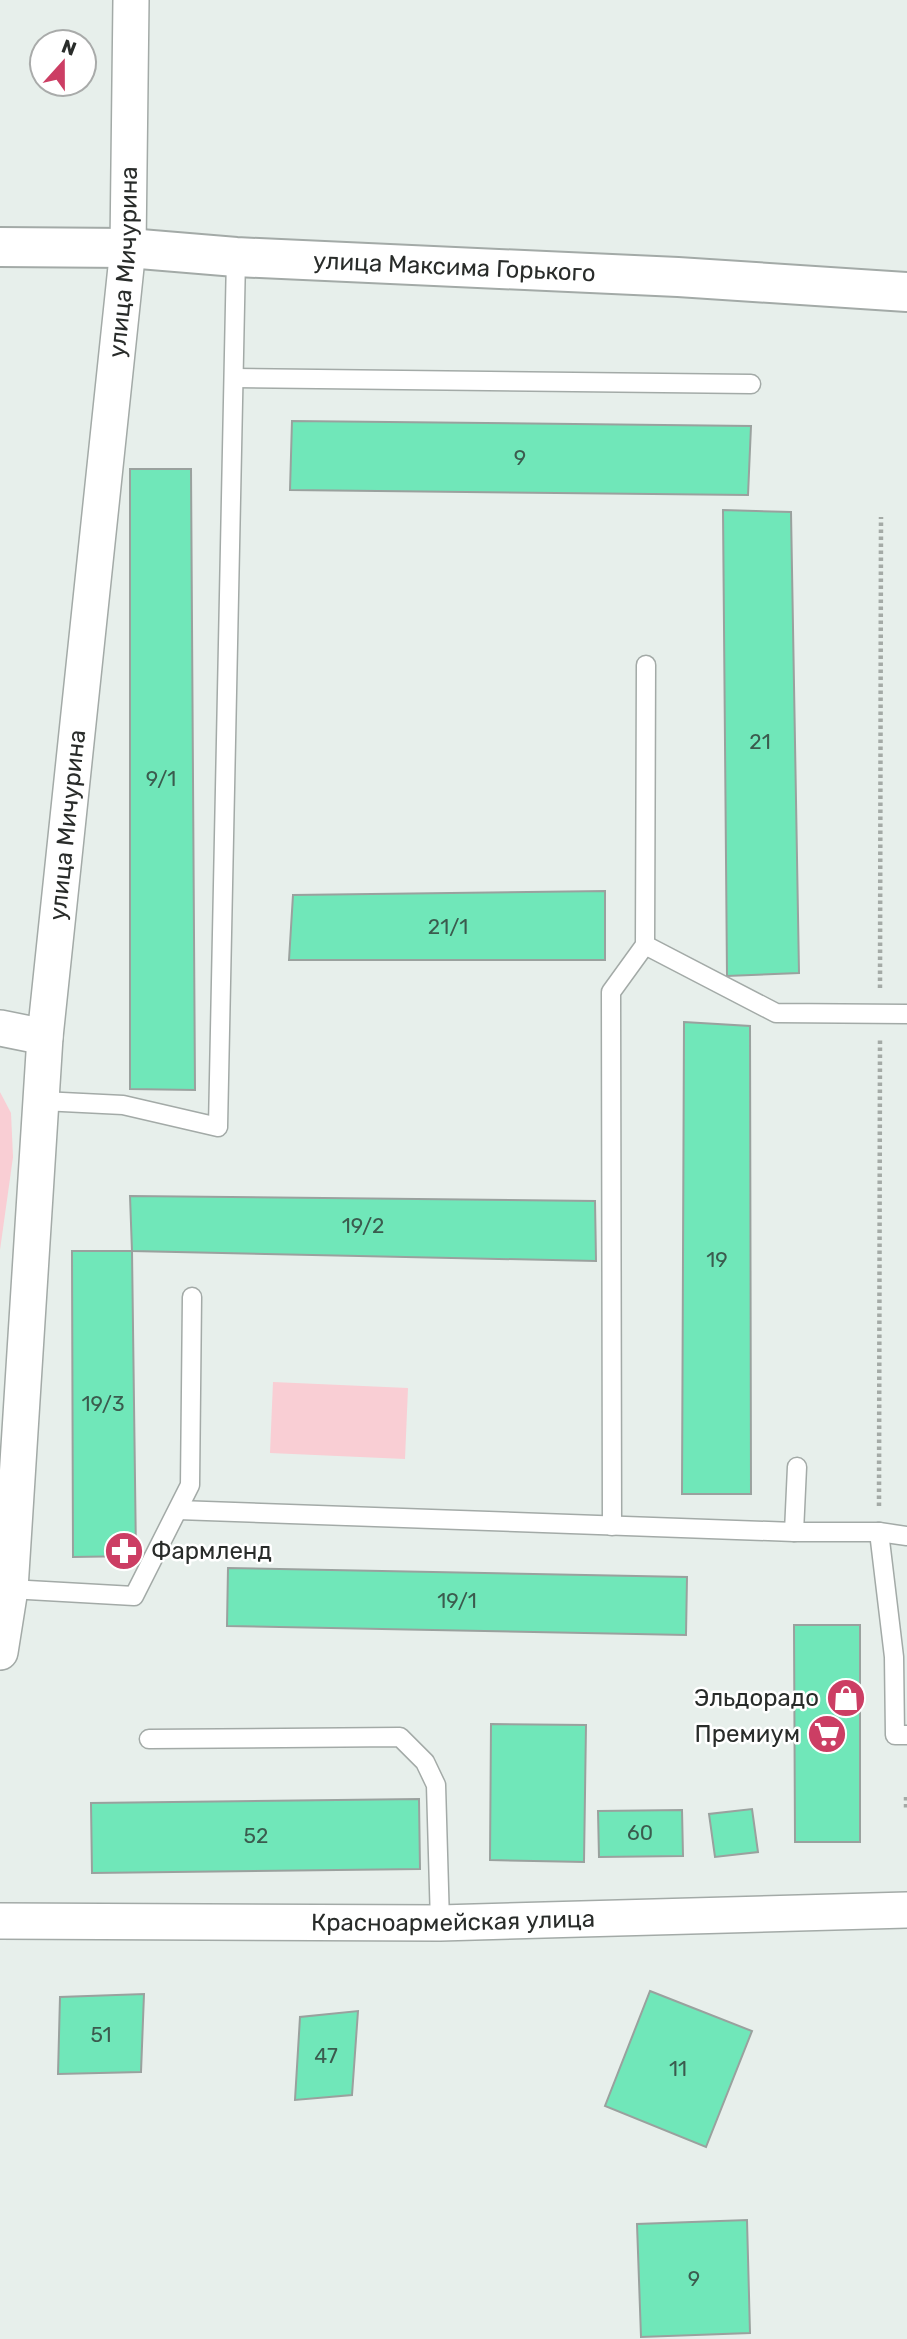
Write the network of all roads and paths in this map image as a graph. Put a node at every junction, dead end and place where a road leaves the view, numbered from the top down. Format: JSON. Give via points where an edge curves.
{"nodes":[{"id":1,"x":131,"y":0,"type":"edge"},
{"id":2,"x":0,"y":247,"type":"edge"},
{"id":3,"x":128,"y":248,"type":"junction"},
{"id":4,"x":236,"y":257,"type":"junction"},
{"id":5,"x":907,"y":292,"type":"edge"},
{"id":6,"x":234,"y":378,"type":"junction"},
{"id":7,"x":751,"y":384,"type":"dead end"},
{"id":8,"x":646,"y":664,"type":"dead end"},
{"id":9,"x":645,"y":945,"type":"junction"},
{"id":10,"x":907,"y":1014,"type":"edge"},
{"id":11,"x":0,"y":1028,"type":"edge"},
{"id":12,"x":45,"y":1037,"type":"junction"},
{"id":13,"x":42,"y":1101,"type":"junction"},
{"id":14,"x":192,"y":1297,"type":"dead end"},
{"id":15,"x":797,"y":1467,"type":"dead end"},
{"id":16,"x":178,"y":1510,"type":"junction"},
{"id":17,"x":612,"y":1526,"type":"junction"},
{"id":18,"x":794,"y":1532,"type":"junction"},
{"id":19,"x":879,"y":1532,"type":"junction"},
{"id":20,"x":907,"y":1536,"type":"edge"},
{"id":21,"x":10,"y":1589,"type":"junction"},
{"id":22,"x":0,"y":1652,"type":"edge"},
{"id":23,"x":907,"y":1735,"type":"edge"},
{"id":24,"x":149,"y":1739,"type":"dead end"},
{"id":25,"x":906,"y":1797,"type":"edge"},
{"id":26,"x":906,"y":1808,"type":"edge"},
{"id":27,"x":907,"y":1910,"type":"edge"},
{"id":28,"x":0,"y":1921,"type":"edge"},
{"id":29,"x":440,"y":1923,"type":"junction"}],
"edges":[{"from":1,"to":3,"type":"street","name":"улица Мичурина"},
{"from":2,"to":3,"type":"street","name":"улица Максима Горького"},
{"from":3,"to":4,"type":"street","name":"улица Максима Горького"},
{"from":3,"to":12,"type":"street","name":"улица Мичурина"},
{"from":4,"to":5,"type":"street","name":"улица Максима Горького"},
{"from":4,"to":6,"type":"lane"},
{"from":6,"to":7,"type":"lane"},
{"from":6,"to":13,"type":"lane","via":[[218,1127],[123,1105]]},
{"from":8,"to":9,"type":"lane"},
{"from":9,"to":10,"type":"lane","via":[[776,1013]]},
{"from":9,"to":17,"type":"lane","via":[[611,992]]},
{"from":11,"to":12,"type":"street"},
{"from":12,"to":13,"type":"street","name":"улица Мичурина"},
{"from":13,"to":21,"type":"street","name":"улица Мичурина"},
{"from":14,"to":16,"type":"lane","via":[[190,1485]]},
{"from":15,"to":18,"type":"lane"},
{"from":16,"to":17,"type":"lane"},
{"from":16,"to":21,"type":"lane","via":[[134,1596]]},
{"from":17,"to":18,"type":"lane"},
{"from":18,"to":19,"type":"lane"},
{"from":19,"to":20,"type":"lane"},
{"from":19,"to":23,"type":"lane","via":[[894,1657],[895,1735]]},
{"from":21,"to":22,"type":"street","name":"улица Мичурина"},
{"from":24,"to":29,"type":"lane","via":[[400,1737],[425,1762],[436,1785]]},
{"from":25,"to":26,"type":"path"},
{"from":27,"to":29,"type":"street","name":"Красноармейская улица"},
{"from":28,"to":29,"type":"street","name":"Красноармейская улица"}]}
